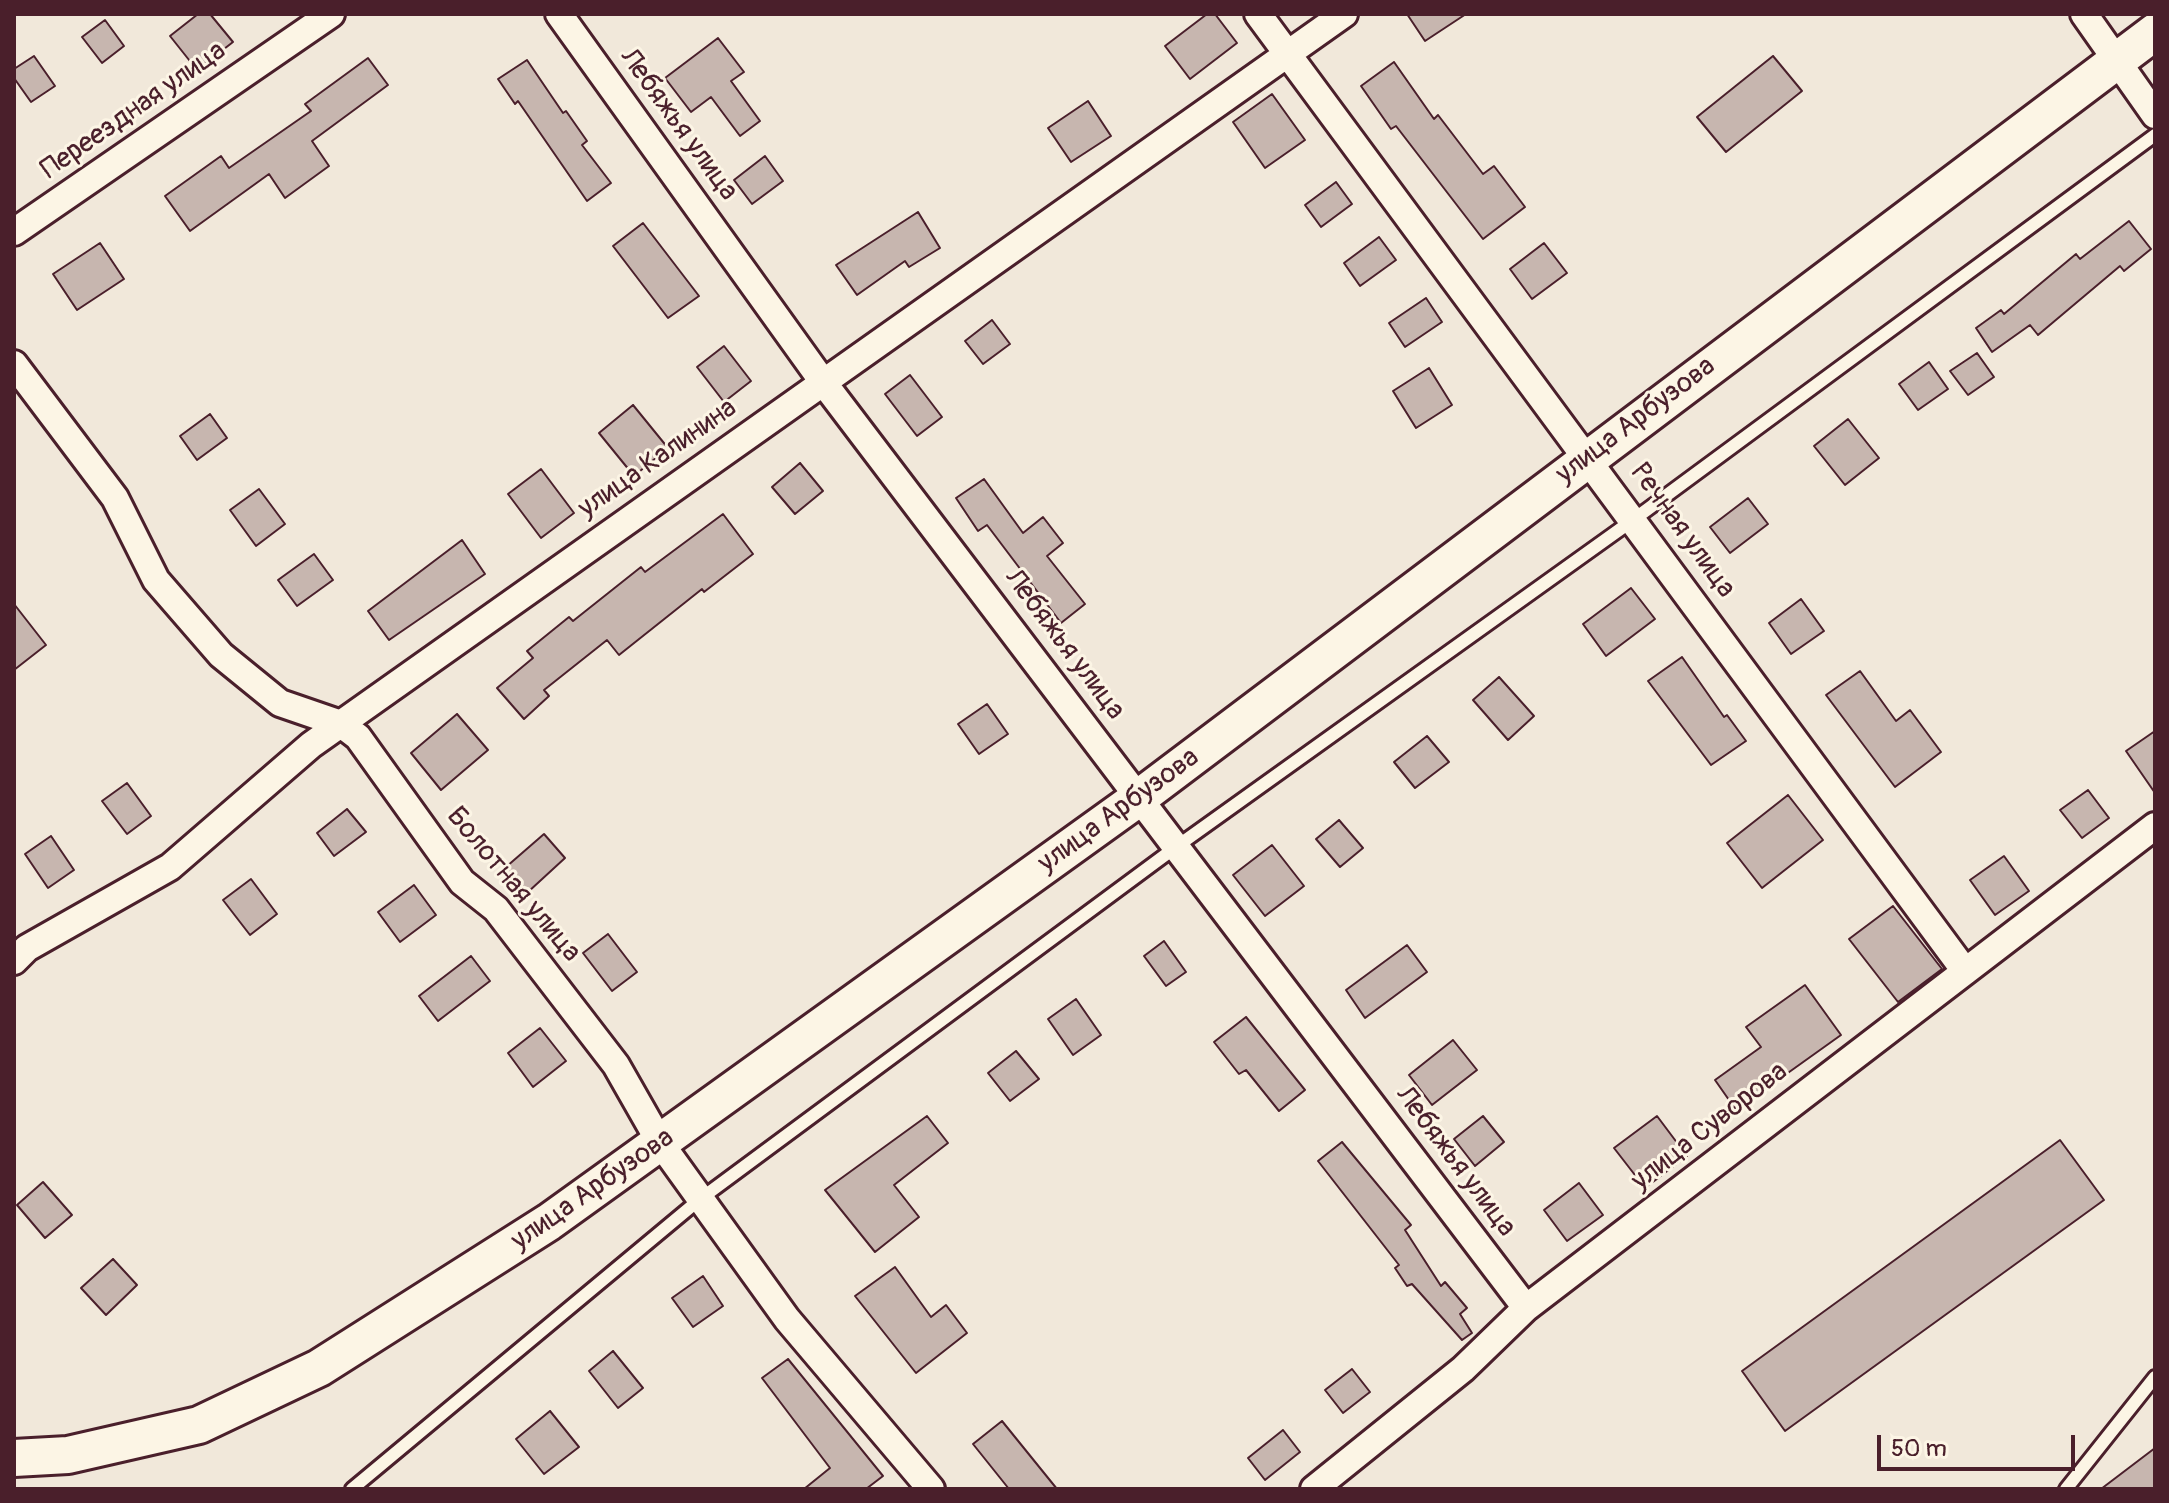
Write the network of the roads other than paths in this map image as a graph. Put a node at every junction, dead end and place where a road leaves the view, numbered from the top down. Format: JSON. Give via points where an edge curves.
{"nodes":[{"id":1,"x":331,"y":14,"type":"edge"},
{"id":2,"x":559,"y":14,"type":"edge"},
{"id":3,"x":1258,"y":14,"type":"edge"},
{"id":4,"x":1344,"y":14,"type":"edge"},
{"id":5,"x":2084,"y":14,"type":"edge"},
{"id":6,"x":2155,"y":32,"type":"edge"},
{"id":7,"x":1287,"y":54,"type":"junction"},
{"id":8,"x":2117,"y":60,"type":"junction"},
{"id":9,"x":2155,"y":115,"type":"edge"},
{"id":10,"x":2155,"y":135,"type":"edge"},
{"id":11,"x":14,"y":232,"type":"edge"},
{"id":12,"x":14,"y":364,"type":"edge"},
{"id":13,"x":823,"y":382,"type":"junction"},
{"id":14,"x":1589,"y":457,"type":"junction"},
{"id":15,"x":1633,"y":520,"type":"junction"},
{"id":16,"x":341,"y":724,"type":"junction"},
{"id":17,"x":1140,"y":797,"type":"junction"},
{"id":18,"x":2155,"y":826,"type":"edge"},
{"id":19,"x":1176,"y":847,"type":"junction"},
{"id":20,"x":14,"y":961,"type":"edge"},
{"id":21,"x":1965,"y":971,"type":"junction"},
{"id":22,"x":661,"y":1144,"type":"junction"},
{"id":23,"x":699,"y":1200,"type":"junction"},
{"id":24,"x":1526,"y":1308,"type":"junction"},
{"id":25,"x":2155,"y":1377,"type":"edge"},
{"id":26,"x":14,"y":1458,"type":"edge"},
{"id":27,"x":352,"y":1489,"type":"edge"},
{"id":28,"x":931,"y":1489,"type":"edge"},
{"id":29,"x":1314,"y":1489,"type":"edge"},
{"id":30,"x":2066,"y":1489,"type":"edge"}],
"edges":[{"from":1,"to":11,"type":"street","name":"Переездная улица"},
{"from":2,"to":13,"type":"street","name":"Лебяжья улица"},
{"from":3,"to":7,"type":"street","name":"Речная улица"},
{"from":4,"to":7,"type":"street","name":"улица Калинина"},
{"from":5,"to":8,"type":"street"},
{"from":6,"to":8,"type":"street","name":"улица Арбузова"},
{"from":7,"to":13,"type":"street","name":"улица Калинина"},
{"from":7,"to":14,"type":"street","name":"Речная улица"},
{"from":8,"to":9,"type":"street"},
{"from":8,"to":14,"type":"street","name":"улица Арбузова"},
{"from":10,"to":15,"type":"lane"},
{"from":12,"to":16,"type":"street","name":"Болотная улица","via":[[115,498],[156,580],[221,655],[280,703]]},
{"from":13,"to":16,"type":"street","name":"улица Калинина"},
{"from":13,"to":17,"type":"street","name":"Лебяжья улица"},
{"from":14,"to":15,"type":"street","name":"Речная улица"},
{"from":14,"to":17,"type":"street","name":"улица Арбузова"},
{"from":15,"to":19,"type":"lane"},
{"from":15,"to":21,"type":"street","name":"Речная улица"},
{"from":16,"to":20,"type":"street","name":"улица Калинина","via":[[170,867],[27,948]]},
{"from":16,"to":22,"type":"street","name":"Болотная улица","via":[[358,737],[462,882],[496,909],[541,965],[616,1065]]},
{"from":17,"to":19,"type":"street","name":"Лебяжья улица"},
{"from":17,"to":22,"type":"street","name":"улица Арбузова"},
{"from":18,"to":21,"type":"street","name":"улица Суворова"},
{"from":19,"to":23,"type":"lane"},
{"from":19,"to":24,"type":"street","name":"Лебяжья улица"},
{"from":21,"to":24,"type":"street","name":"улица Суворова"},
{"from":22,"to":23,"type":"street","name":"Болотная улица"},
{"from":22,"to":26,"type":"street","name":"улица Арбузова","via":[[319,1368],[199,1425],[68,1455]]},
{"from":23,"to":27,"type":"lane"},
{"from":23,"to":28,"type":"street","name":"Болотная улица","via":[[787,1319]]},
{"from":24,"to":29,"type":"street","name":"улица Суворова","via":[[1463,1369]]},
{"from":25,"to":30,"type":"lane"}]}
